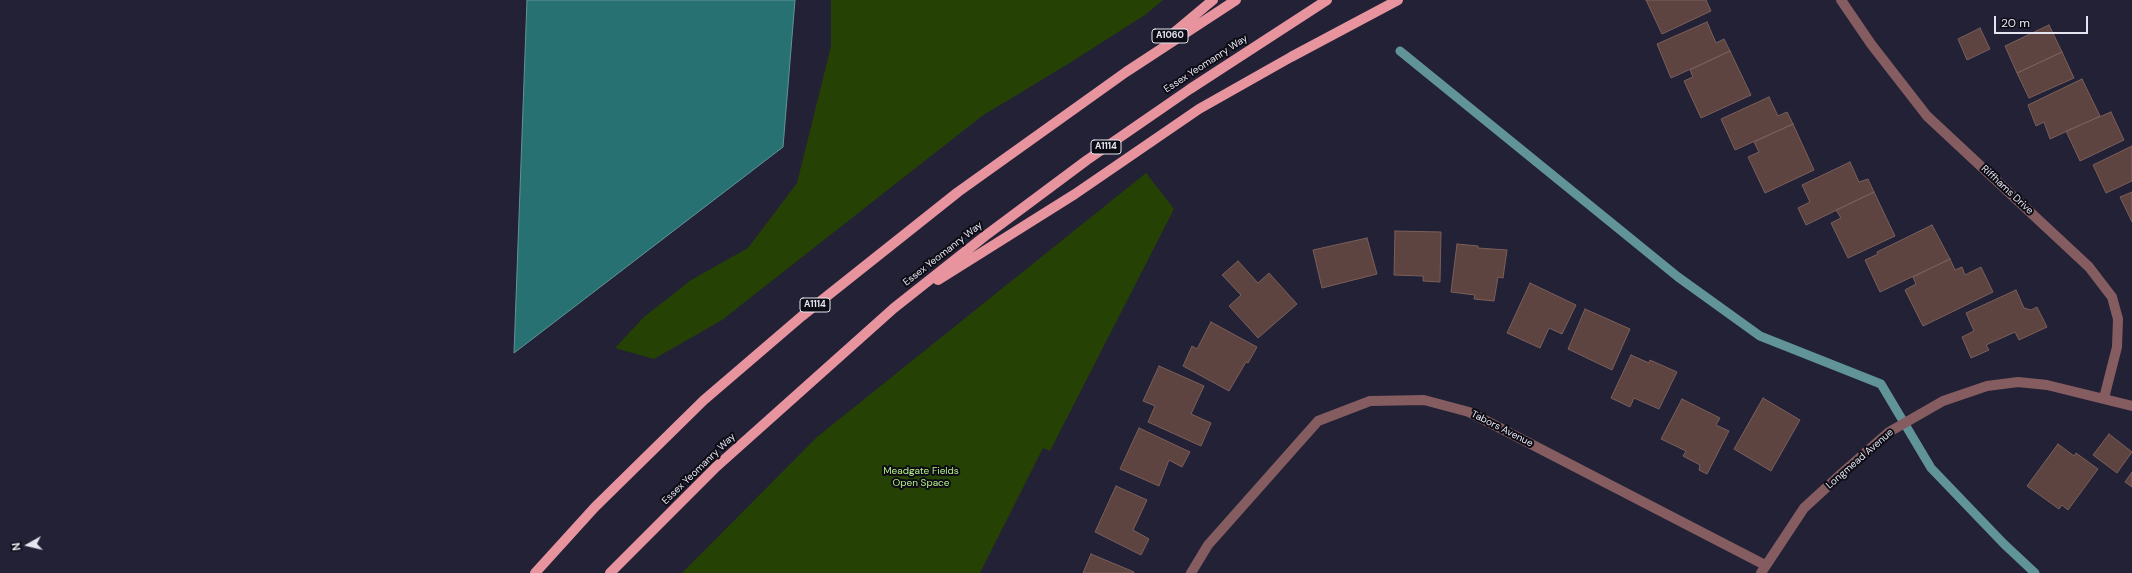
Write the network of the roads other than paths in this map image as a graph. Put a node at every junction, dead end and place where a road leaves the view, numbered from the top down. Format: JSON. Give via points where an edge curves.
{"nodes":[{"id":1,"x":1213,"y":0,"type":"edge"},
{"id":2,"x":1236,"y":0,"type":"edge"},
{"id":3,"x":1327,"y":0,"type":"edge"},
{"id":4,"x":1398,"y":0,"type":"edge"},
{"id":5,"x":1841,"y":0,"type":"edge"},
{"id":6,"x":1126,"y":72,"type":"junction"},
{"id":7,"x":894,"y":308,"type":"junction"},
{"id":8,"x":2104,"y":398,"type":"junction"},
{"id":9,"x":2132,"y":406,"type":"edge"},
{"id":10,"x":1763,"y":569,"type":"edge"},
{"id":11,"x":535,"y":573,"type":"edge"},
{"id":12,"x":610,"y":573,"type":"edge"},
{"id":13,"x":1192,"y":573,"type":"edge"}],
"edges":[{"from":1,"to":6,"type":"main road","number":"A1060"},
{"from":2,"to":6,"type":"main road","number":"A1114"},
{"from":3,"to":7,"type":"main road","name":"Essex Yeomanry Way","number":"A1114","via":[[1087,160]]},
{"from":4,"to":7,"type":"main road","number":"A1114","via":[[1199,109],[1075,194]]},
{"from":5,"to":8,"type":"street","name":"Riffhams Drive","via":[[1871,44],[1927,116],[2089,267],[2112,297],[2118,320],[2117,347]]},
{"from":6,"to":11,"type":"main road","number":"A1114","via":[[958,192],[802,316],[704,400],[595,507]]},
{"from":7,"to":12,"type":"main road","name":"Essex Yeomanry Way","number":"A1114","via":[[716,467]]},
{"from":8,"to":9,"type":"street","name":"Longmead Avenue"},
{"from":8,"to":10,"type":"street","name":"Longmead Avenue","via":[[2047,385],[2018,382],[1987,386],[1943,401],[1889,432],[1804,508]]},
{"from":10,"to":13,"type":"street","name":"Tabors Avenue","via":[[1469,412],[1416,400],[1370,401],[1318,421],[1208,545]]}]}
